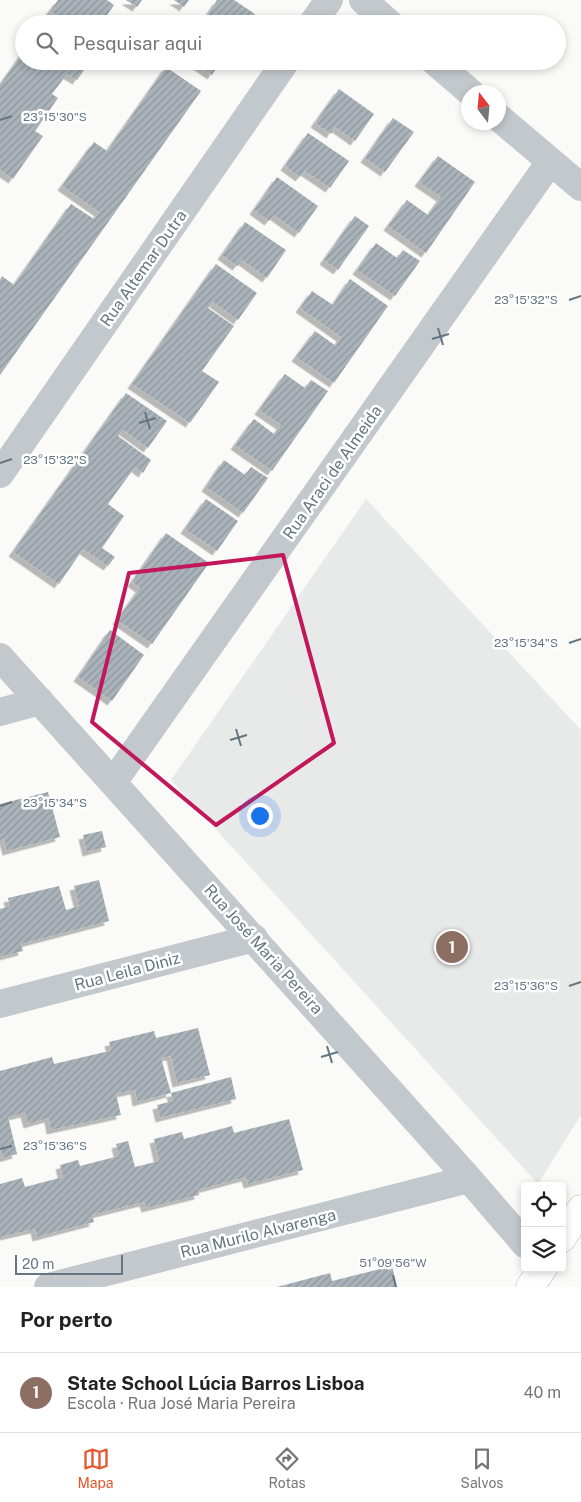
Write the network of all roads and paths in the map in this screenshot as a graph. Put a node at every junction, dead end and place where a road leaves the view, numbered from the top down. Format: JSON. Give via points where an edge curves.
{"nodes":[{"id":1,"x":329,"y":0,"type":"edge"},
{"id":2,"x":363,"y":0,"type":"edge"},
{"id":3,"x":318,"y":15,"type":"edge"},
{"id":4,"x":380,"y":15,"type":"edge"},
{"id":5,"x":280,"y":70,"type":"edge"},
{"id":6,"x":444,"y":70,"type":"edge"},
{"id":7,"x":462,"y":85,"type":"edge"},
{"id":8,"x":506,"y":124,"type":"edge"},
{"id":9,"x":550,"y":162,"type":"junction"},
{"id":10,"x":581,"y":186,"type":"edge"},
{"id":11,"x":0,"y":474,"type":"edge"},
{"id":12,"x":0,"y":657,"type":"edge"},
{"id":13,"x":40,"y":702,"type":"junction"},
{"id":14,"x":0,"y":712,"type":"edge"},
{"id":15,"x":114,"y":781,"type":"junction"},
{"id":16,"x":254,"y":938,"type":"junction"},
{"id":17,"x":0,"y":1004,"type":"edge"},
{"id":18,"x":469,"y":1179,"type":"junction"},
{"id":19,"x":581,"y":1209,"type":"edge"},
{"id":20,"x":566,"y":1232,"type":"edge"},
{"id":21,"x":521,"y":1239,"type":"edge"},
{"id":22,"x":539,"y":1272,"type":"edge"},
{"id":23,"x":48,"y":1287,"type":"edge"},
{"id":24,"x":530,"y":1287,"type":"edge"}],
"edges":[{"from":1,"to":3,"type":"street"},
{"from":2,"to":4,"type":"street"},
{"from":5,"to":11,"type":"street","name":"Rua Altemar Dutra"},
{"from":6,"to":7,"type":"street"},
{"from":8,"to":9,"type":"street"},
{"from":9,"to":10,"type":"street"},
{"from":9,"to":15,"type":"street","name":"Rua Araci de Almeida"},
{"from":12,"to":13,"type":"street","name":"Rua José Maria Pereira"},
{"from":13,"to":14,"type":"street"},
{"from":13,"to":15,"type":"street","name":"Rua José Maria Pereira"},
{"from":15,"to":16,"type":"street","name":"Rua José Maria Pereira"},
{"from":16,"to":17,"type":"street","name":"Rua Leila Diniz"},
{"from":16,"to":18,"type":"street","name":"Rua José Maria Pereira"},
{"from":18,"to":21,"type":"street","name":"Rua José Maria Pereira"},
{"from":18,"to":23,"type":"street","name":"Rua Murilo Alvarenga"},
{"from":19,"to":20,"type":"main road"},
{"from":22,"to":24,"type":"main road"}]}
